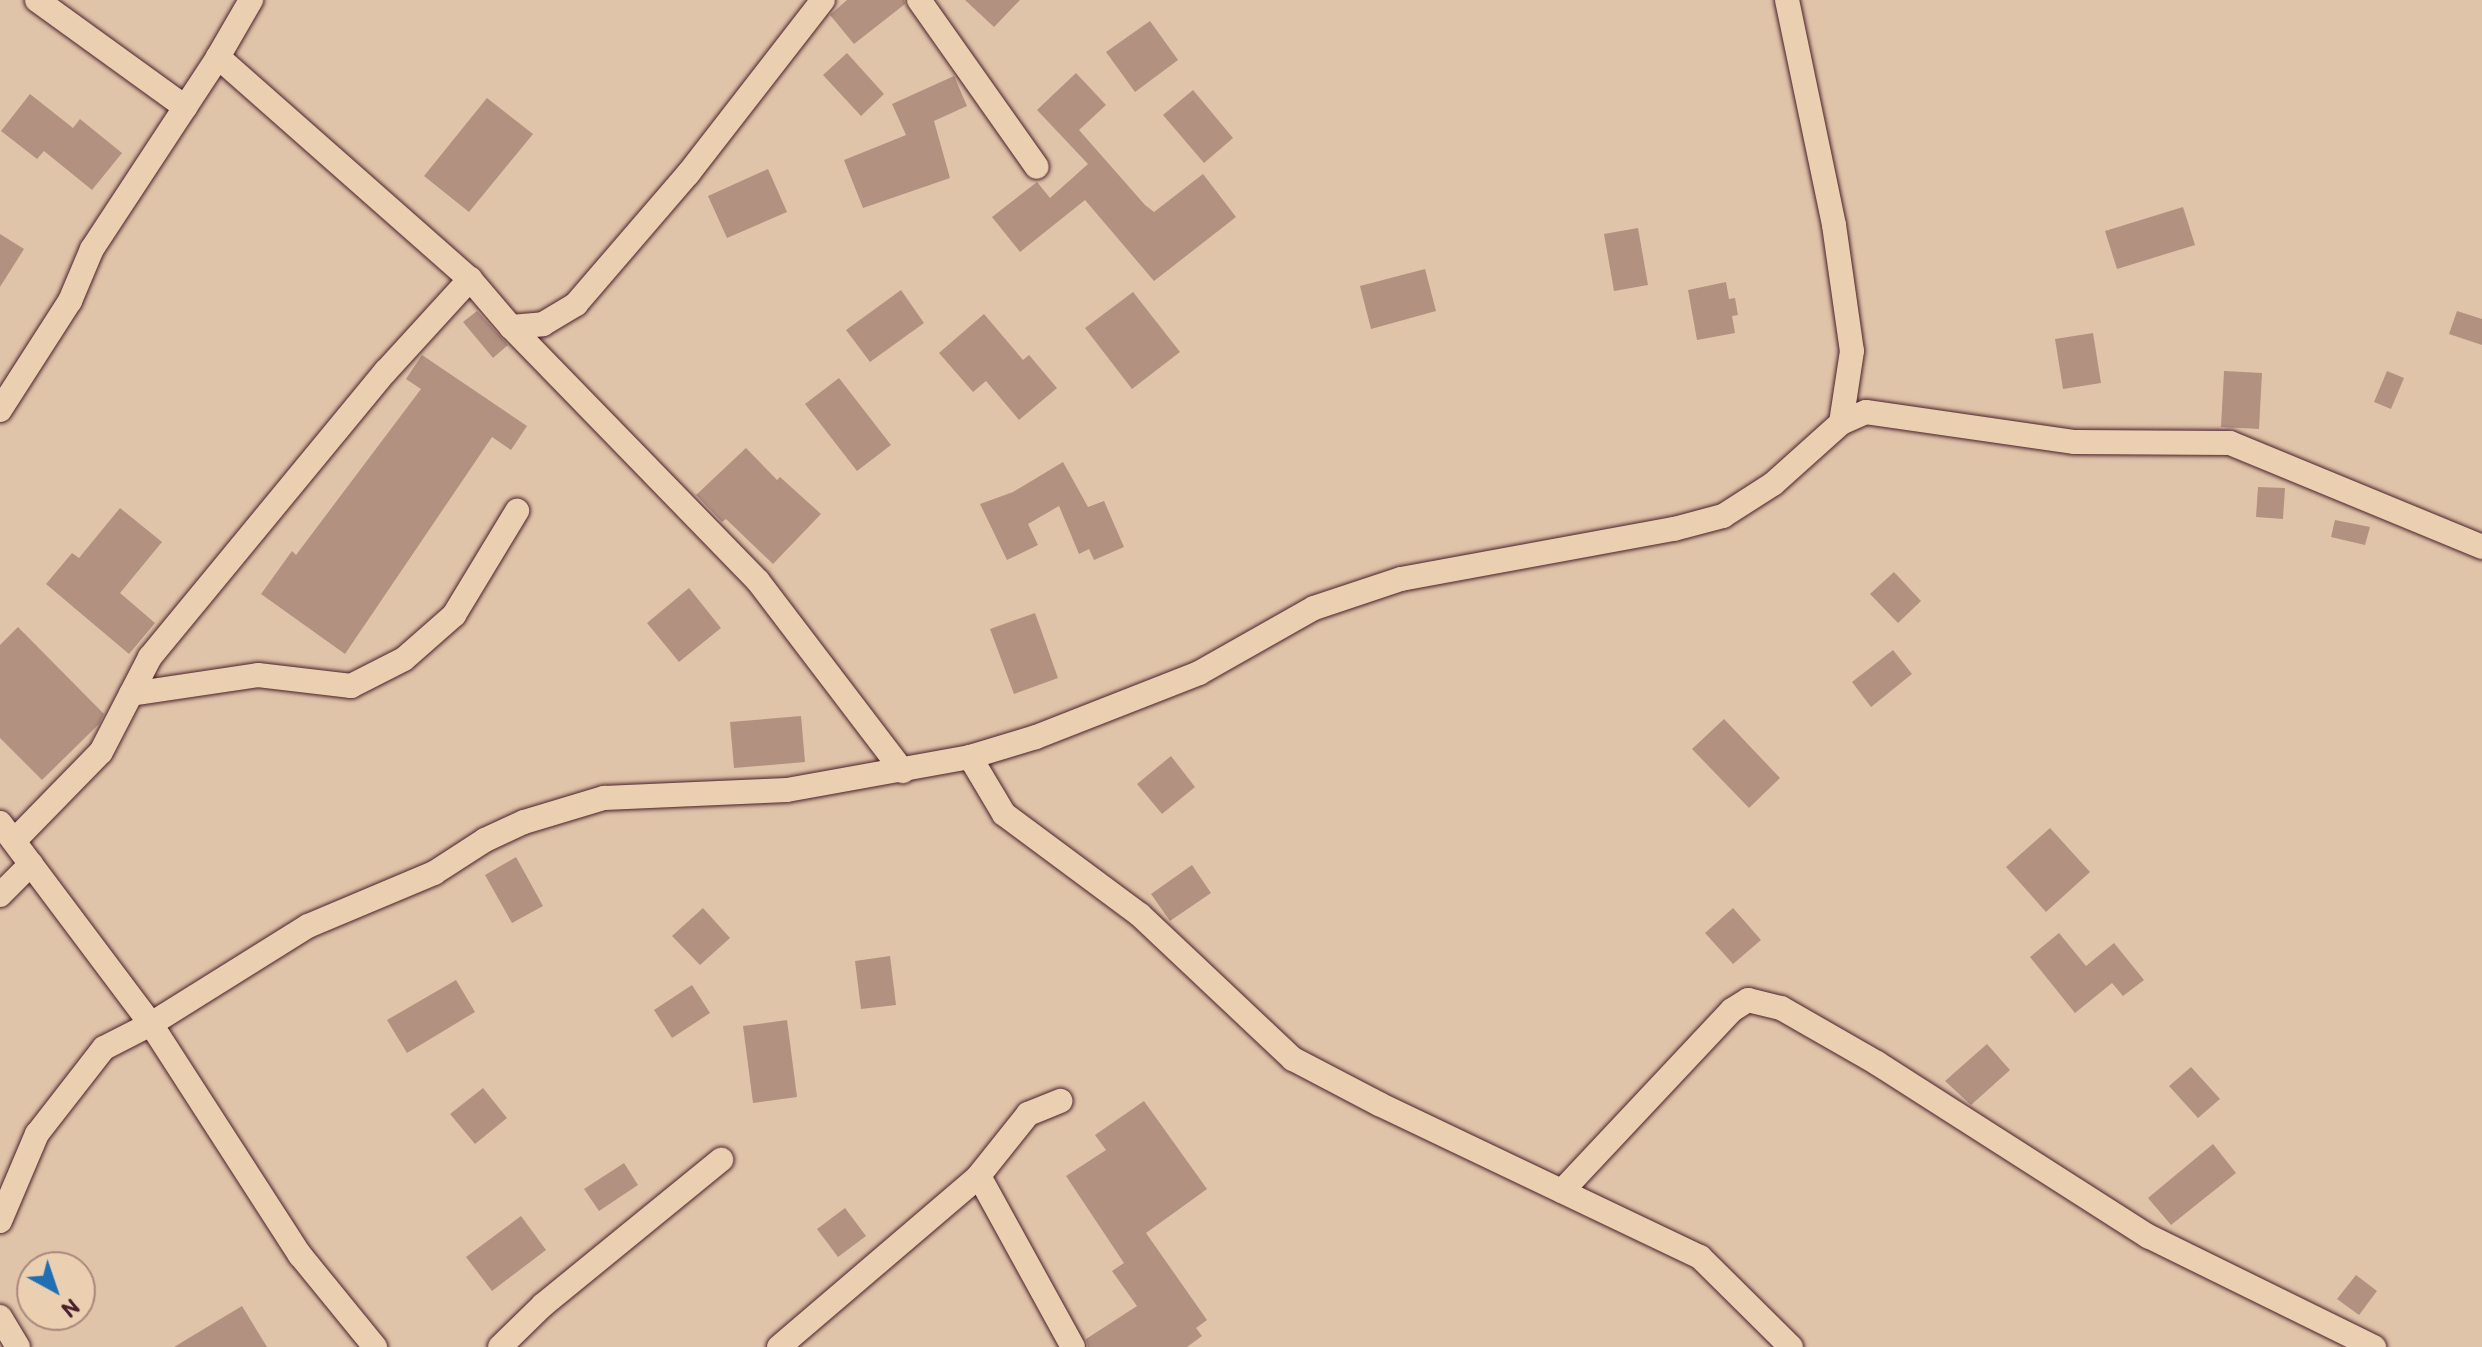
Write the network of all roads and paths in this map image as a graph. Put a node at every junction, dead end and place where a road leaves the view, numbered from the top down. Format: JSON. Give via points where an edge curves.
{"nodes":[{"id":1,"x":37,"y":0,"type":"edge"},
{"id":2,"x":251,"y":0,"type":"edge"},
{"id":3,"x":823,"y":0,"type":"edge"},
{"id":4,"x":919,"y":0,"type":"edge"},
{"id":5,"x":1787,"y":0,"type":"edge"},
{"id":6,"x":218,"y":57,"type":"junction"},
{"id":7,"x":185,"y":107,"type":"junction"},
{"id":8,"x":1037,"y":167,"type":"dead end"},
{"id":9,"x":470,"y":279,"type":"junction"},
{"id":10,"x":511,"y":327,"type":"junction"},
{"id":11,"x":0,"y":410,"type":"edge"},
{"id":12,"x":1841,"y":423,"type":"junction"},
{"id":13,"x":517,"y":511,"type":"dead end"},
{"id":14,"x":2482,"y":547,"type":"edge"},
{"id":15,"x":131,"y":694,"type":"junction"},
{"id":16,"x":970,"y":757,"type":"junction"},
{"id":17,"x":903,"y":771,"type":"junction"},
{"id":18,"x":7,"y":832,"type":"edge"},
{"id":19,"x":31,"y":864,"type":"junction"},
{"id":20,"x":0,"y":895,"type":"edge"},
{"id":21,"x":151,"y":1024,"type":"junction"},
{"id":22,"x":1060,"y":1101,"type":"dead end"},
{"id":23,"x":721,"y":1160,"type":"dead end"},
{"id":24,"x":979,"y":1176,"type":"junction"},
{"id":25,"x":1562,"y":1191,"type":"junction"},
{"id":26,"x":0,"y":1221,"type":"edge"},
{"id":27,"x":0,"y":1317,"type":"edge"},
{"id":28,"x":18,"y":1347,"type":"edge"},
{"id":29,"x":375,"y":1347,"type":"edge"},
{"id":30,"x":500,"y":1347,"type":"edge"},
{"id":31,"x":779,"y":1347,"type":"edge"},
{"id":32,"x":1073,"y":1347,"type":"edge"},
{"id":33,"x":1791,"y":1347,"type":"edge"},
{"id":34,"x":2374,"y":1347,"type":"edge"}],
"edges":[{"from":1,"to":7,"type":"street"},
{"from":2,"to":6,"type":"street"},
{"from":3,"to":10,"type":"street","via":[[688,174],[576,304],[543,324]]},
{"from":4,"to":8,"type":"street"},
{"from":5,"to":12,"type":"street","via":[[1834,225],[1852,351]]},
{"from":6,"to":7,"type":"street"},
{"from":6,"to":9,"type":"street"},
{"from":7,"to":11,"type":"street","via":[[92,249],[70,301]]},
{"from":9,"to":10,"type":"street"},
{"from":9,"to":15,"type":"street","via":[[386,371],[150,657]]},
{"from":10,"to":17,"type":"street","via":[[758,581]]},
{"from":12,"to":14,"type":"street","via":[[1866,412],[2075,442],[2230,443]]},
{"from":12,"to":16,"type":"street","via":[[1773,484],[1723,516],[1401,579],[1314,608],[1199,673]]},
{"from":13,"to":15,"type":"street","via":[[454,615],[404,659],[351,686],[258,675]]},
{"from":15,"to":18,"type":"street","via":[[101,752]]},
{"from":16,"to":17,"type":"street"},
{"from":16,"to":25,"type":"street","via":[[1004,814],[1140,915],[1293,1059]]},
{"from":17,"to":21,"type":"street","via":[[787,790],[604,798],[555,810],[485,840],[434,873],[308,926]]},
{"from":18,"to":19,"type":"street"},
{"from":19,"to":20,"type":"street"},
{"from":19,"to":21,"type":"street"},
{"from":21,"to":26,"type":"street","via":[[104,1048],[37,1134]]},
{"from":21,"to":29,"type":"street","via":[[300,1255]]},
{"from":22,"to":24,"type":"street","via":[[1028,1114]]},
{"from":23,"to":30,"type":"street","via":[[543,1305]]},
{"from":24,"to":31,"type":"street"},
{"from":24,"to":32,"type":"street"},
{"from":25,"to":33,"type":"street","via":[[1700,1257]]},
{"from":25,"to":34,"type":"street","via":[[1732,1010],[1748,1000],[1781,1008],[1877,1063],[2148,1236]]},
{"from":27,"to":28,"type":"street"}]}
